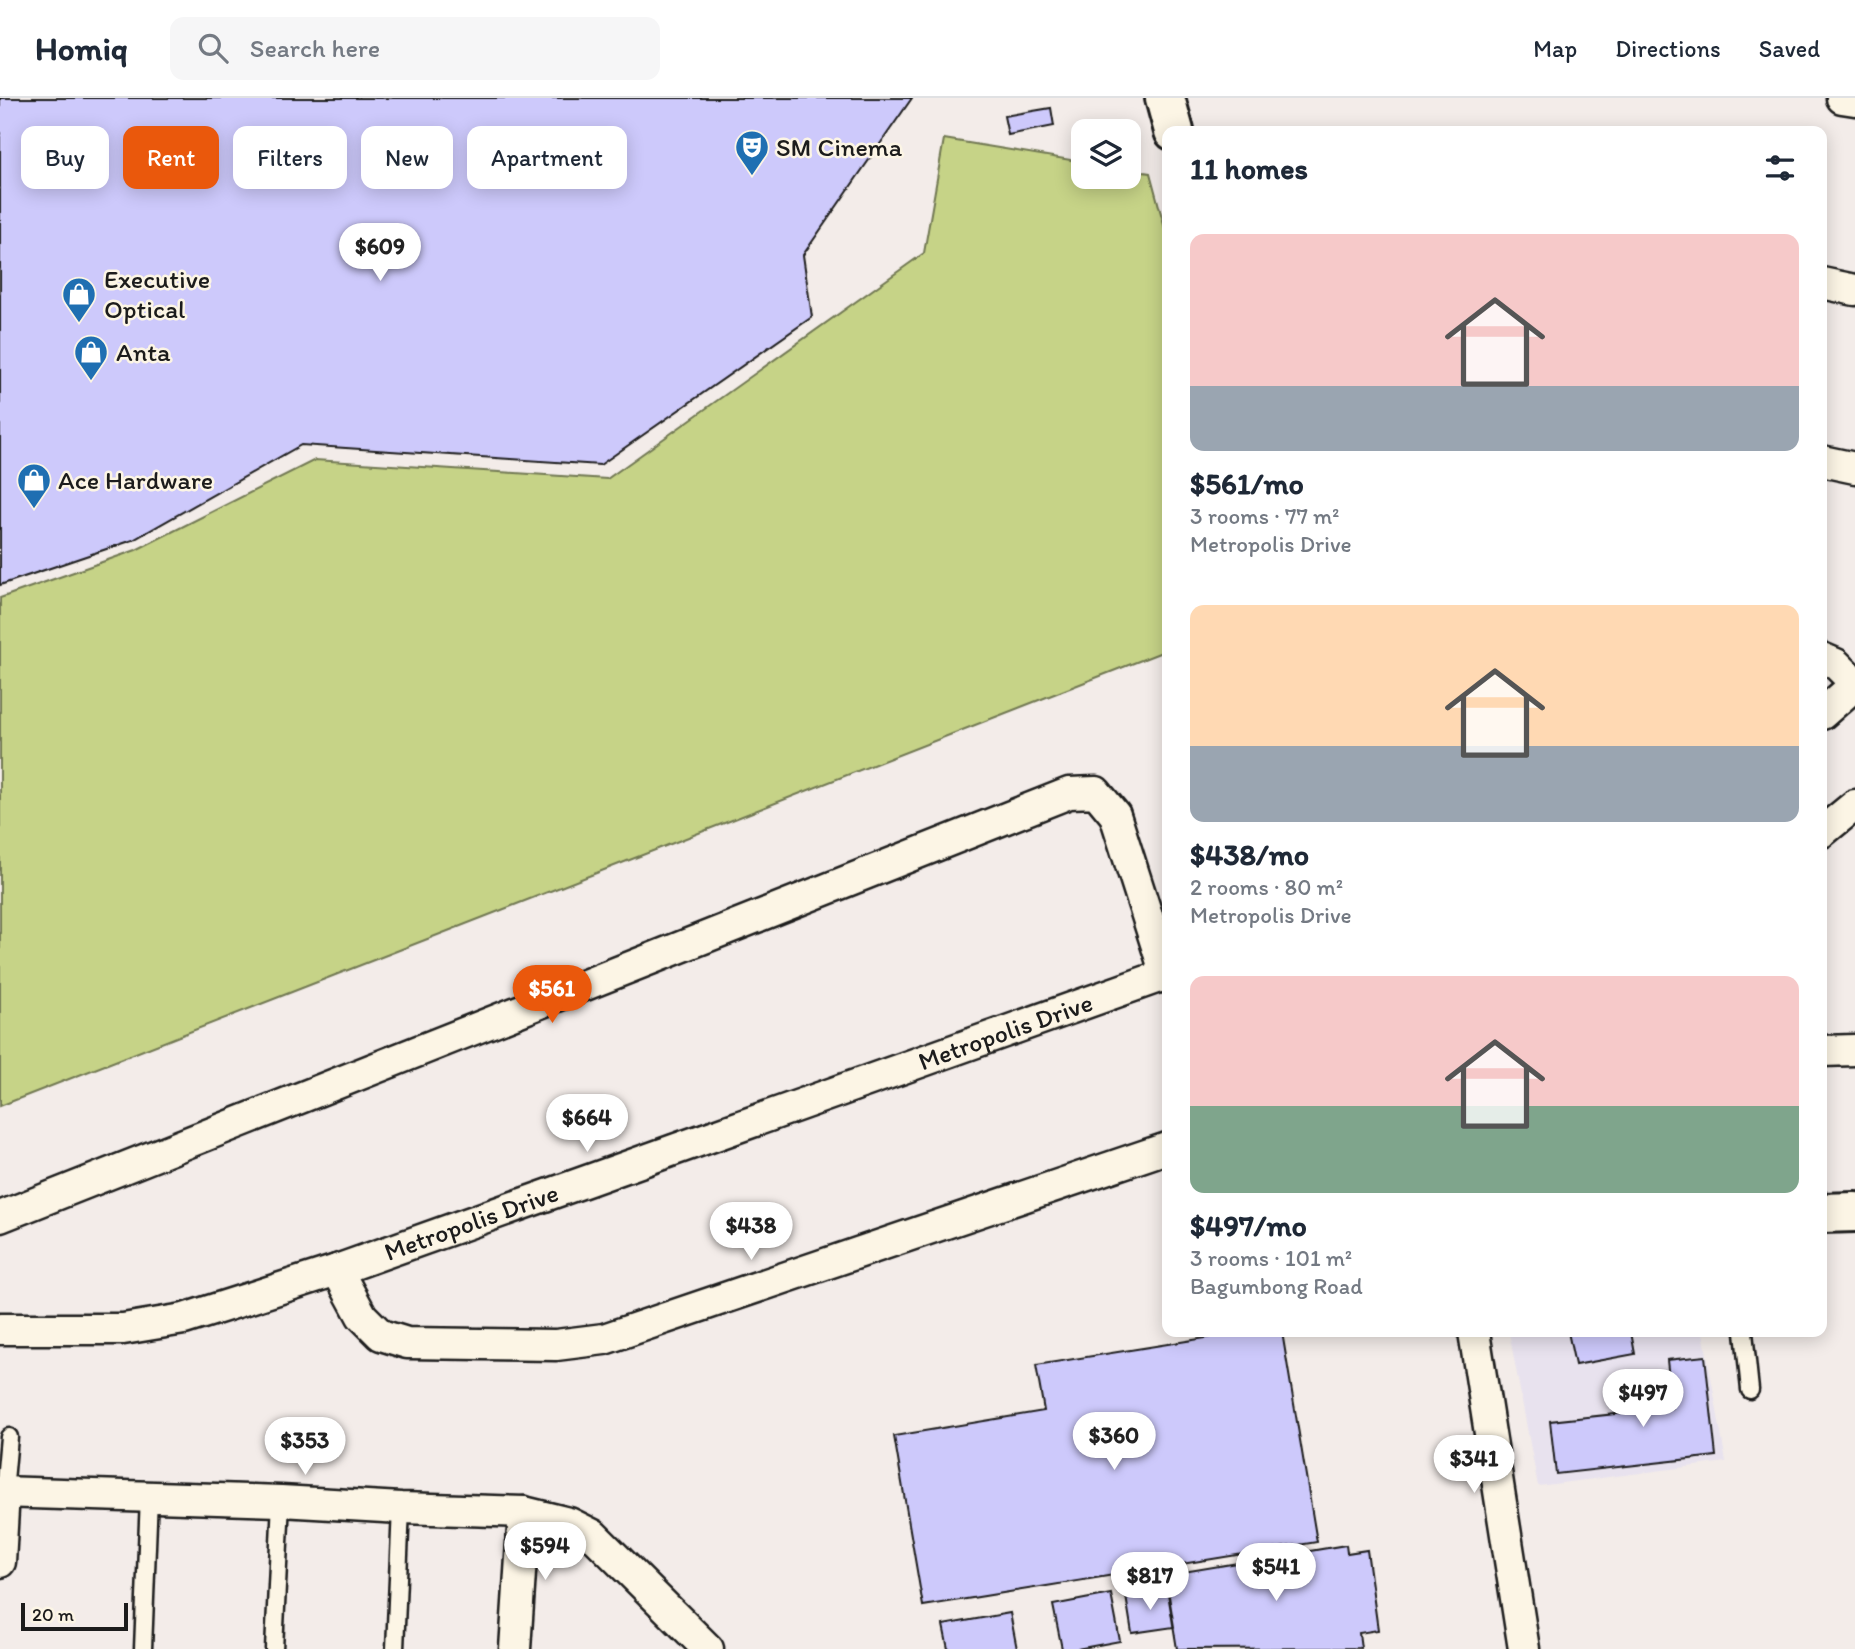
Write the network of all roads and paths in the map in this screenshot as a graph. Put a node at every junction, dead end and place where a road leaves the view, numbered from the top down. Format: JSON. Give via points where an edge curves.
{"nodes":[{"id":1,"x":1166,"y":98,"type":"edge"},
{"id":2,"x":1842,"y":98,"type":"edge"},
{"id":3,"x":1855,"y":100,"type":"edge"},
{"id":4,"x":1173,"y":126,"type":"edge"},
{"id":5,"x":1827,"y":284,"type":"edge"},
{"id":6,"x":1855,"y":289,"type":"edge"},
{"id":7,"x":1827,"y":462,"type":"edge"},
{"id":8,"x":1855,"y":468,"type":"edge"},
{"id":9,"x":1827,"y":660,"type":"edge"},
{"id":10,"x":1855,"y":684,"type":"edge"},
{"id":11,"x":1827,"y":709,"type":"edge"},
{"id":12,"x":1855,"y":805,"type":"edge"},
{"id":13,"x":1827,"y":828,"type":"edge"},
{"id":14,"x":1162,"y":961,"type":"edge"},
{"id":15,"x":1162,"y":978,"type":"edge"},
{"id":16,"x":1855,"y":1050,"type":"edge"},
{"id":17,"x":1827,"y":1051,"type":"edge"},
{"id":18,"x":1162,"y":1150,"type":"edge"},
{"id":19,"x":1855,"y":1212,"type":"edge"},
{"id":20,"x":1827,"y":1213,"type":"edge"},
{"id":21,"x":0,"y":1217,"type":"edge"},
{"id":22,"x":337,"y":1270,"type":"junction"},
{"id":23,"x":0,"y":1329,"type":"edge"},
{"id":24,"x":1475,"y":1337,"type":"edge"},
{"id":25,"x":1745,"y":1337,"type":"edge"},
{"id":26,"x":1751,"y":1390,"type":"dead end"},
{"id":27,"x":9,"y":1437,"type":"dead end"},
{"id":28,"x":2,"y":1492,"type":"edge"},
{"id":29,"x":149,"y":1496,"type":"junction"},
{"id":30,"x":281,"y":1501,"type":"junction"},
{"id":31,"x":401,"y":1508,"type":"junction"},
{"id":32,"x":524,"y":1513,"type":"junction"},
{"id":33,"x":0,"y":1562,"type":"edge"},
{"id":34,"x":143,"y":1649,"type":"edge"},
{"id":35,"x":274,"y":1649,"type":"edge"},
{"id":36,"x":396,"y":1649,"type":"edge"},
{"id":37,"x":515,"y":1649,"type":"edge"},
{"id":38,"x":708,"y":1649,"type":"edge"},
{"id":39,"x":1524,"y":1649,"type":"edge"}],
"edges":[{"from":1,"to":4,"type":"main road"},
{"from":2,"to":3,"type":"street"},
{"from":5,"to":6,"type":"street"},
{"from":7,"to":8,"type":"street"},
{"from":9,"to":10,"type":"street"},
{"from":10,"to":11,"type":"street"},
{"from":12,"to":13,"type":"street"},
{"from":14,"to":21,"type":"street","via":[[1115,815],[1096,792],[1069,793]]},
{"from":15,"to":22,"type":"street","name":"Metropolis Drive"},
{"from":16,"to":17,"type":"street"},
{"from":18,"to":22,"type":"street","via":[[604,1339],[556,1345],[407,1343],[381,1335],[362,1316]]},
{"from":19,"to":20,"type":"main road"},
{"from":22,"to":23,"type":"street","name":"Metropolis Drive","via":[[184,1319],[123,1329]]},
{"from":24,"to":39,"type":"street"},
{"from":25,"to":26,"type":"lane"},
{"from":27,"to":28,"type":"lane"},
{"from":28,"to":29,"type":"street"},
{"from":28,"to":33,"type":"street"},
{"from":29,"to":30,"type":"street"},
{"from":29,"to":34,"type":"lane"},
{"from":30,"to":31,"type":"street"},
{"from":30,"to":35,"type":"lane"},
{"from":31,"to":32,"type":"street"},
{"from":31,"to":36,"type":"lane"},
{"from":32,"to":37,"type":"street"},
{"from":32,"to":38,"type":"street","via":[[569,1523],[593,1535]]}]}
